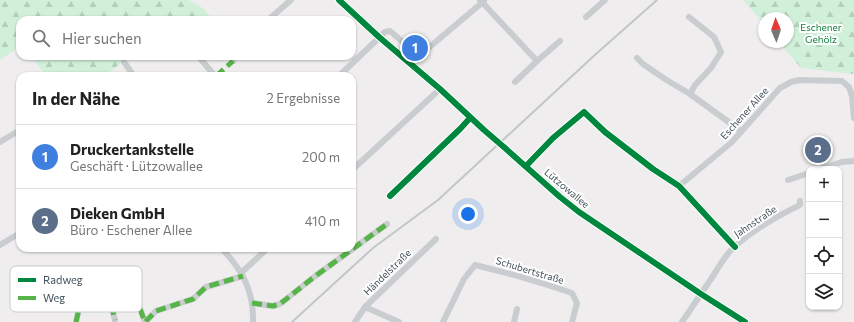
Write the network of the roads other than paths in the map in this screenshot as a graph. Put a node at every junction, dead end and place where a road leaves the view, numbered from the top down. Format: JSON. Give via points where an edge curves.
{"nodes":[{"id":1,"x":291,"y":0,"type":"edge"},
{"id":2,"x":339,"y":0,"type":"edge"},
{"id":3,"x":483,"y":1,"type":"edge"},
{"id":4,"x":602,"y":1,"type":"edge"},
{"id":5,"x":273,"y":16,"type":"edge"},
{"id":6,"x":586,"y":17,"type":"dead end"},
{"id":7,"x":689,"y":17,"type":"dead end"},
{"id":8,"x":379,"y":37,"type":"junction"},
{"id":9,"x":560,"y":41,"type":"dead end"},
{"id":10,"x":419,"y":56,"type":"junction"},
{"id":11,"x":637,"y":58,"type":"dead end"},
{"id":12,"x":356,"y":59,"type":"edge"},
{"id":13,"x":201,"y":60,"type":"edge"},
{"id":14,"x":355,"y":60,"type":"edge"},
{"id":15,"x":537,"y":61,"type":"junction"},
{"id":16,"x":124,"y":62,"type":"dead end"},
{"id":17,"x":411,"y":65,"type":"junction"},
{"id":18,"x":131,"y":72,"type":"edge"},
{"id":19,"x":212,"y":72,"type":"edge"},
{"id":20,"x":343,"y":72,"type":"edge"},
{"id":21,"x":515,"y":82,"type":"dead end"},
{"id":22,"x":440,"y":89,"type":"junction"},
{"id":23,"x":690,"y":94,"type":"junction"},
{"id":24,"x":854,"y":118,"type":"edge"},
{"id":25,"x":741,"y":131,"type":"junction"},
{"id":26,"x":16,"y":132,"type":"edge"},
{"id":27,"x":0,"y":142,"type":"edge"},
{"id":28,"x":854,"y":161,"type":"edge"},
{"id":29,"x":356,"y":166,"type":"edge"},
{"id":30,"x":526,"y":166,"type":"junction"},
{"id":31,"x":829,"y":166,"type":"edge"},
{"id":32,"x":806,"y":174,"type":"edge"},
{"id":33,"x":788,"y":180,"type":"dead end"},
{"id":34,"x":679,"y":186,"type":"junction"},
{"id":35,"x":800,"y":201,"type":"dead end"},
{"id":36,"x":387,"y":224,"type":"dead end"},
{"id":37,"x":16,"y":235,"type":"edge"},
{"id":38,"x":436,"y":239,"type":"dead end"},
{"id":39,"x":0,"y":245,"type":"edge"},
{"id":40,"x":356,"y":247,"type":"edge"},
{"id":41,"x":735,"y":247,"type":"junction"},
{"id":42,"x":224,"y":252,"type":"edge"},
{"id":43,"x":264,"y":252,"type":"edge"},
{"id":44,"x":348,"y":252,"type":"edge"},
{"id":45,"x":242,"y":274,"type":"junction"},
{"id":46,"x":701,"y":294,"type":"junction"},
{"id":47,"x":252,"y":303,"type":"junction"},
{"id":48,"x":365,"y":308,"type":"junction"},
{"id":49,"x":517,"y":310,"type":"dead end"},
{"id":50,"x":78,"y":312,"type":"edge"},
{"id":51,"x":113,"y":312,"type":"edge"},
{"id":52,"x":140,"y":312,"type":"edge"},
{"id":53,"x":115,"y":320,"type":"dead end"},
{"id":54,"x":76,"y":322,"type":"edge"},
{"id":55,"x":144,"y":322,"type":"edge"},
{"id":56,"x":253,"y":322,"type":"edge"},
{"id":57,"x":355,"y":322,"type":"edge"},
{"id":58,"x":399,"y":322,"type":"edge"},
{"id":59,"x":443,"y":322,"type":"edge"},
{"id":60,"x":514,"y":322,"type":"edge"},
{"id":61,"x":572,"y":322,"type":"edge"},
{"id":62,"x":682,"y":322,"type":"edge"},
{"id":63,"x":745,"y":322,"type":"edge"}],
"edges":[{"from":1,"to":5,"type":"street"},
{"from":2,"to":8,"type":"street","name":"Lützowallee"},
{"from":3,"to":10,"type":"street"},
{"from":3,"to":15,"type":"street"},
{"from":4,"to":6,"type":"street"},
{"from":7,"to":23,"type":"street","via":[[714,37],[721,52]]},
{"from":8,"to":10,"type":"street","via":[[390,31]]},
{"from":8,"to":12,"type":"street"},
{"from":8,"to":17,"type":"street","name":"Lützowallee"},
{"from":9,"to":15,"type":"street"},
{"from":10,"to":17,"type":"street"},
{"from":11,"to":23,"type":"street"},
{"from":13,"to":19,"type":"street"},
{"from":14,"to":20,"type":"street"},
{"from":15,"to":21,"type":"street"},
{"from":16,"to":18,"type":"street"},
{"from":17,"to":22,"type":"street","name":"Lützowallee"},
{"from":22,"to":29,"type":"street"},
{"from":22,"to":30,"type":"street","name":"Lützowallee"},
{"from":23,"to":25,"type":"street"},
{"from":24,"to":25,"type":"street","name":"Eschener Allee","via":[[852,96],[846,84],[832,80],[800,80],[780,88]]},
{"from":25,"to":34,"type":"street","name":"Eschener Allee","via":[[732,142]]},
{"from":26,"to":27,"type":"street"},
{"from":28,"to":31,"type":"street"},
{"from":30,"to":34,"type":"street","via":[[553,138],[584,112],[652,169]]},
{"from":30,"to":46,"type":"street","name":"Lützowallee","via":[[579,212]]},
{"from":32,"to":33,"type":"street"},
{"from":34,"to":41,"type":"street"},
{"from":35,"to":41,"type":"street","name":"Jahnstraße","via":[[800,205],[774,218]]},
{"from":36,"to":40,"type":"street"},
{"from":37,"to":39,"type":"street"},
{"from":38,"to":48,"type":"street","name":"Händelstraße"},
{"from":41,"to":46,"type":"street","name":"Jahnstraße"},
{"from":42,"to":45,"type":"street"},
{"from":43,"to":45,"type":"street"},
{"from":44,"to":47,"type":"street","via":[[280,304],[273,306]]},
{"from":45,"to":47,"type":"street"},
{"from":45,"to":55,"type":"street","via":[[206,287],[193,299],[156,311]]},
{"from":46,"to":62,"type":"street","name":"Jahnstraße"},
{"from":46,"to":63,"type":"street","name":"Lützowallee"},
{"from":47,"to":56,"type":"street"},
{"from":48,"to":57,"type":"street","name":"Händelstraße"},
{"from":48,"to":58,"type":"street"},
{"from":49,"to":60,"type":"street"},
{"from":50,"to":54,"type":"street"},
{"from":51,"to":53,"type":"street"},
{"from":52,"to":55,"type":"street"},
{"from":59,"to":61,"type":"street","name":"Schubertstraße","via":[[464,279],[475,265],[572,293],[577,303]]}]}
